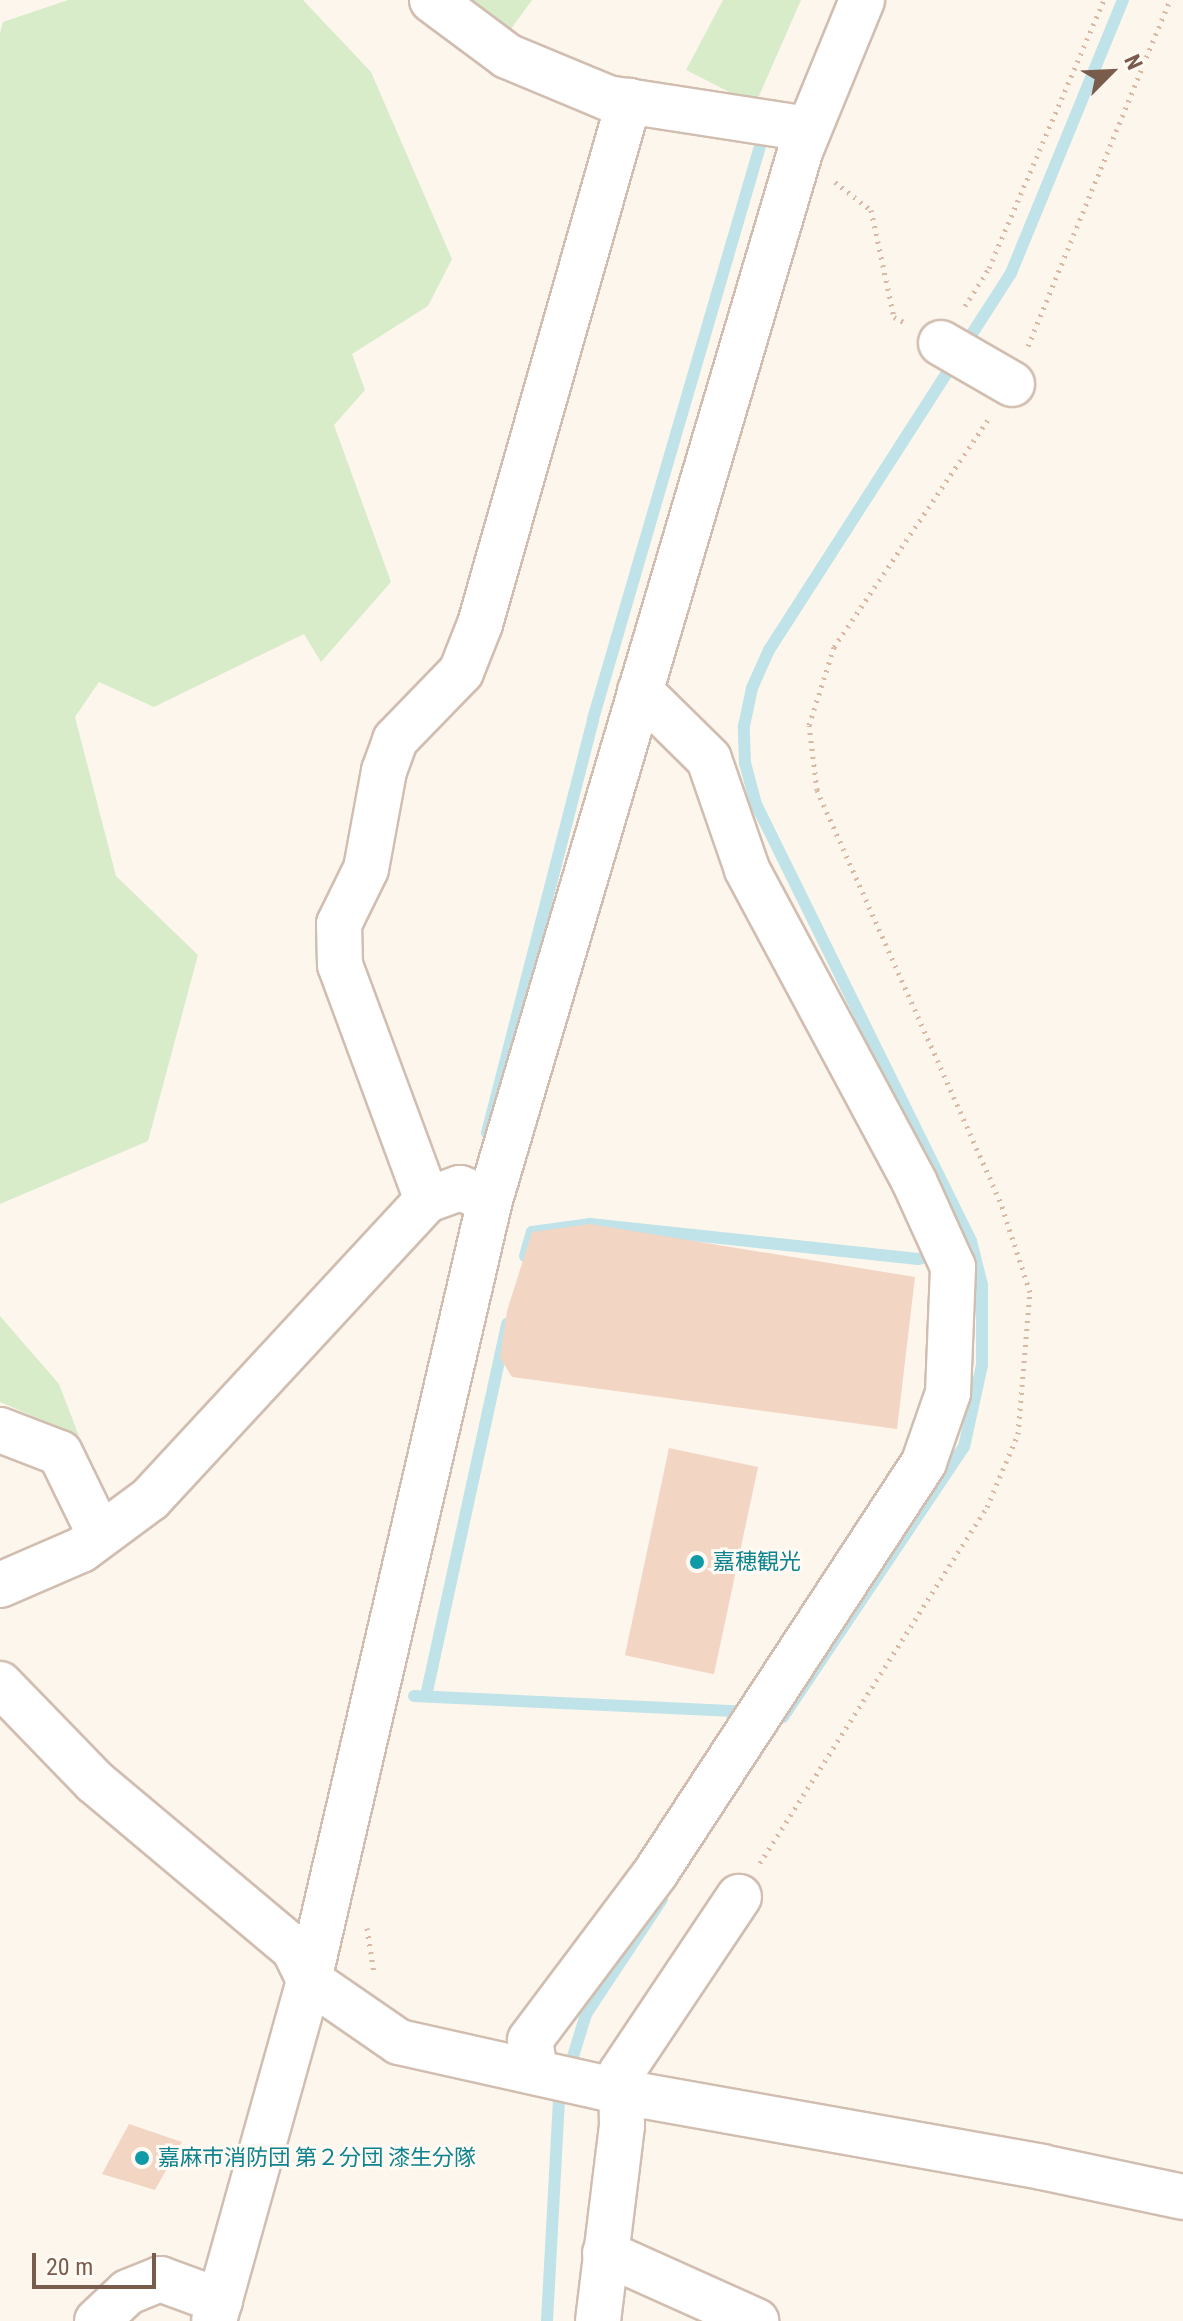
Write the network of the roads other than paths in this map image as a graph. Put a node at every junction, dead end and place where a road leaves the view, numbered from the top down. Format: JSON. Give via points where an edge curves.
{"nodes":[{"id":1,"x":432,"y":0,"type":"edge"},
{"id":2,"x":862,"y":0,"type":"edge"},
{"id":3,"x":629,"y":101,"type":"junction"},
{"id":4,"x":804,"y":142,"type":"junction"},
{"id":5,"x":941,"y":343,"type":"road end"},
{"id":6,"x":1012,"y":384,"type":"road end"},
{"id":7,"x":640,"y":691,"type":"junction"},
{"id":8,"x":427,"y":1200,"type":"junction"},
{"id":9,"x":490,"y":1200,"type":"junction"},
{"id":10,"x":0,"y":1430,"type":"edge"},
{"id":11,"x":100,"y":1535,"type":"junction"},
{"id":12,"x":0,"y":1585,"type":"edge"},
{"id":13,"x":0,"y":1684,"type":"edge"},
{"id":14,"x":739,"y":1897,"type":"dead end"},
{"id":15,"x":309,"y":1980,"type":"junction"},
{"id":16,"x":535,"y":2071,"type":"junction"},
{"id":17,"x":622,"y":2092,"type":"junction"},
{"id":18,"x":1183,"y":2197,"type":"edge"},
{"id":19,"x":605,"y":2253,"type":"junction"},
{"id":20,"x":217,"y":2311,"type":"edge"},
{"id":21,"x":97,"y":2321,"type":"edge"},
{"id":22,"x":598,"y":2321,"type":"edge"},
{"id":23,"x":756,"y":2321,"type":"edge"}],
"edges":[{"from":1,"to":3,"type":"street","via":[[507,56],[608,98]]},
{"from":2,"to":4,"type":"street"},
{"from":3,"to":4,"type":"street"},
{"from":3,"to":8,"type":"street","via":[[480,624],[461,672],[395,740],[366,869],[339,924],[340,965]]},
{"from":4,"to":7,"type":"street"},
{"from":5,"to":6,"type":"street"},
{"from":7,"to":9,"type":"street"},
{"from":7,"to":16,"type":"street","via":[[709,759],[747,869],[914,1181],[953,1267],[948,1393],[924,1462],[656,1872],[530,2040]]},
{"from":8,"to":9,"type":"street","via":[[460,1188]]},
{"from":8,"to":11,"type":"street","via":[[150,1499]]},
{"from":9,"to":15,"type":"street"},
{"from":10,"to":11,"type":"street","via":[[60,1453]]},
{"from":11,"to":12,"type":"street","via":[[81,1550]]},
{"from":13,"to":15,"type":"street","via":[[95,1782],[294,1949]]},
{"from":14,"to":17,"type":"street","via":[[621,2073]]},
{"from":15,"to":16,"type":"street","via":[[399,2042]]},
{"from":15,"to":20,"type":"street"},
{"from":16,"to":17,"type":"street"},
{"from":17,"to":18,"type":"street"},
{"from":17,"to":19,"type":"street"},
{"from":19,"to":22,"type":"street"},
{"from":19,"to":23,"type":"street"},
{"from":20,"to":21,"type":"street","via":[[160,2279],[128,2292]]}]}
